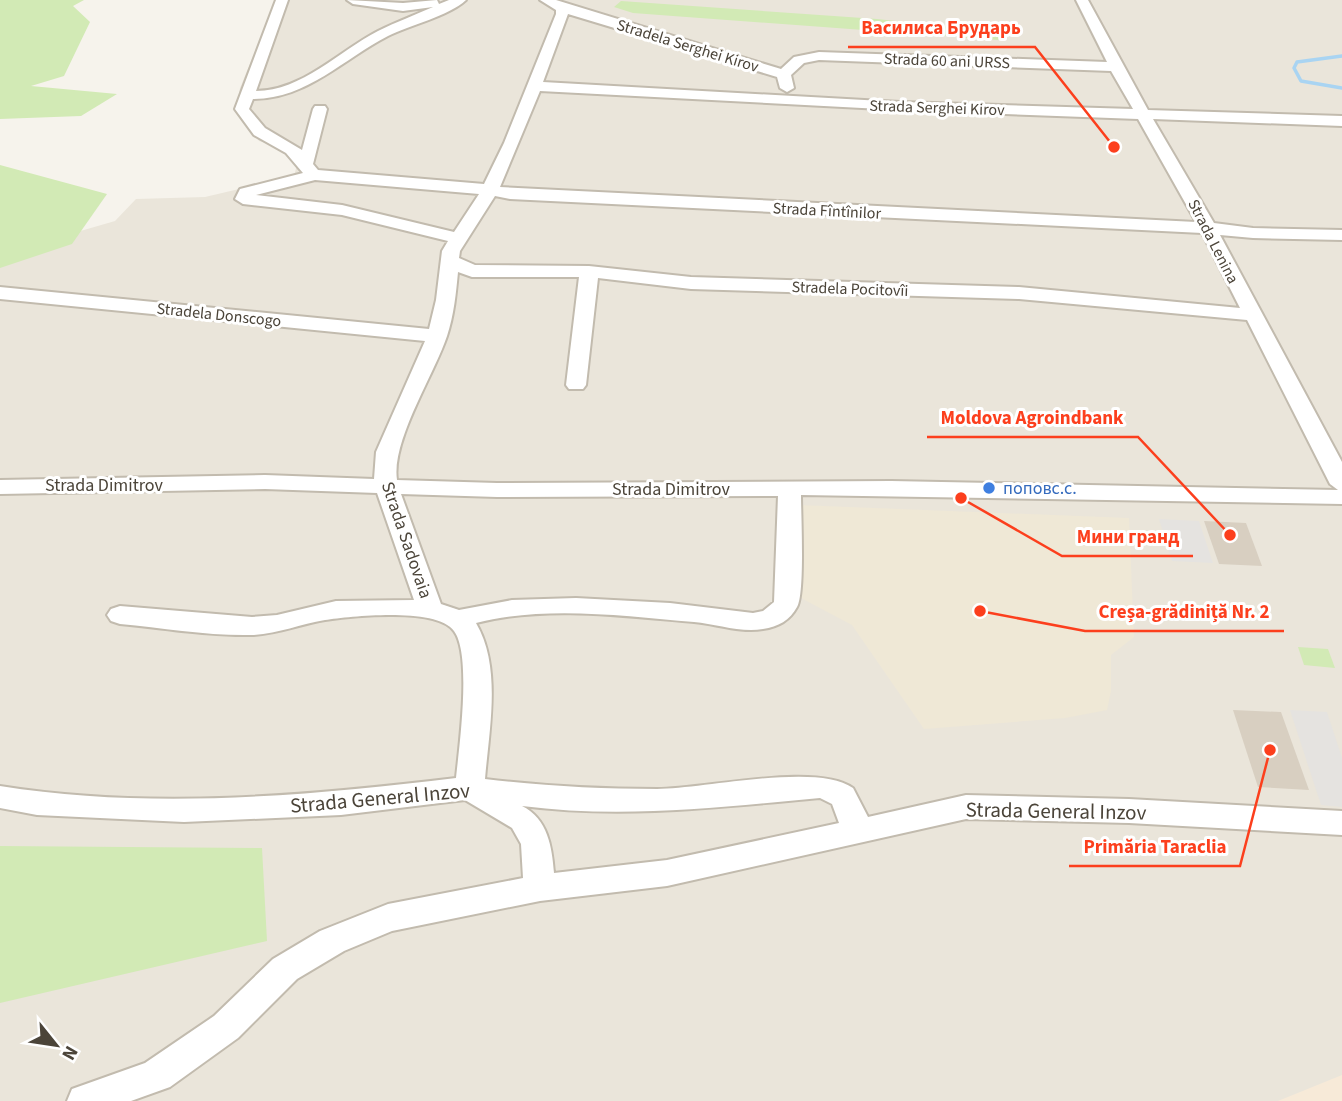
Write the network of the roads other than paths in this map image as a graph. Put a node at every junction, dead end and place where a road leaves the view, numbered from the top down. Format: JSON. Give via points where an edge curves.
{"nodes":[{"id":1,"x":282,"y":0,"type":"edge"},
{"id":2,"x":353,"y":0,"type":"edge"},
{"id":3,"x":449,"y":0,"type":"edge"},
{"id":4,"x":460,"y":0,"type":"edge"},
{"id":5,"x":546,"y":0,"type":"edge"},
{"id":6,"x":1082,"y":0,"type":"edge"},
{"id":7,"x":563,"y":8,"type":"junction"},
{"id":8,"x":1116,"y":66,"type":"junction"},
{"id":9,"x":784,"y":74,"type":"junction"},
{"id":10,"x":531,"y":86,"type":"junction"},
{"id":11,"x":245,"y":95,"type":"junction"},
{"id":12,"x":794,"y":101,"type":"junction"},
{"id":13,"x":320,"y":109,"type":"dead end"},
{"id":14,"x":1145,"y":114,"type":"junction"},
{"id":15,"x":1342,"y":121,"type":"edge"},
{"id":16,"x":309,"y":169,"type":"junction"},
{"id":17,"x":490,"y":190,"type":"junction"},
{"id":18,"x":1208,"y":228,"type":"junction"},
{"id":19,"x":1342,"y":235,"type":"edge"},
{"id":20,"x":458,"y":238,"type":"junction"},
{"id":21,"x":450,"y":261,"type":"junction"},
{"id":22,"x":589,"y":272,"type":"junction"},
{"id":23,"x":0,"y":293,"type":"edge"},
{"id":24,"x":1252,"y":315,"type":"junction"},
{"id":25,"x":437,"y":336,"type":"junction"},
{"id":26,"x":576,"y":385,"type":"dead end"},
{"id":27,"x":386,"y":484,"type":"junction"},
{"id":28,"x":1342,"y":484,"type":"edge"},
{"id":29,"x":0,"y":487,"type":"edge"},
{"id":30,"x":790,"y":488,"type":"junction"},
{"id":31,"x":1342,"y":498,"type":"edge"},
{"id":32,"x":430,"y":610,"type":"junction"},
{"id":33,"x":120,"y":615,"type":"dead end"},
{"id":34,"x":457,"y":619,"type":"junction"},
{"id":35,"x":470,"y":788,"type":"junction"},
{"id":36,"x":0,"y":797,"type":"edge"},
{"id":37,"x":1342,"y":823,"type":"edge"},
{"id":38,"x":857,"y":831,"type":"junction"},
{"id":39,"x":540,"y":888,"type":"junction"},
{"id":40,"x":85,"y":1101,"type":"edge"}],
"edges":[{"from":1,"to":11,"type":"street"},
{"from":2,"to":3,"type":"street","via":[[415,7]]},
{"from":4,"to":11,"type":"street","via":[[382,34],[304,83],[270,95]]},
{"from":5,"to":7,"type":"street"},
{"from":6,"to":8,"type":"street","name":"Strada Lenina"},
{"from":7,"to":9,"type":"street","name":"Stradela Serghei Kirov"},
{"from":7,"to":10,"type":"street","name":"Strada Sadovaia"},
{"from":8,"to":9,"type":"street","name":"Strada 60 ani URSS","via":[[819,56],[799,60]]},
{"from":8,"to":14,"type":"street","name":"Strada Lenina"},
{"from":9,"to":12,"type":"street"},
{"from":10,"to":12,"type":"street","name":"Strada Serghei Kirov"},
{"from":10,"to":17,"type":"street","name":"Strada Sadovaia"},
{"from":11,"to":16,"type":"street","via":[[242,109],[258,132],[291,149]]},
{"from":12,"to":14,"type":"street","name":"Strada Serghei Kirov"},
{"from":13,"to":16,"type":"street"},
{"from":14,"to":15,"type":"street","name":"Strada Serghei Kirov"},
{"from":14,"to":18,"type":"street","name":"Strada Lenina"},
{"from":16,"to":17,"type":"street","name":"Strada Fîntînilor"},
{"from":16,"to":20,"type":"street","via":[[300,182],[261,187],[246,192],[243,199],[342,210]]},
{"from":17,"to":18,"type":"street","name":"Strada Fîntînilor"},
{"from":17,"to":20,"type":"street","name":"Strada Sadovaia"},
{"from":18,"to":19,"type":"street","name":"Strada Fîntînilor"},
{"from":18,"to":24,"type":"street","name":"Strada Lenina"},
{"from":20,"to":21,"type":"street","name":"Strada Sadovaia"},
{"from":21,"to":22,"type":"street","name":"Stradela Pocitovîi","via":[[472,271]]},
{"from":21,"to":25,"type":"street","name":"Strada Sadovaia"},
{"from":22,"to":24,"type":"street","name":"Stradela Pocitovîi","via":[[726,285],[1019,293]]},
{"from":22,"to":26,"type":"street"},
{"from":23,"to":25,"type":"street","name":"Stradela Donscogo"},
{"from":24,"to":28,"type":"street","name":"Strada Lenina"},
{"from":25,"to":27,"type":"street","name":"Strada Sadovaia","via":[[387,452]]},
{"from":27,"to":29,"type":"street","name":"Strada Dimitrov"},
{"from":27,"to":30,"type":"street","name":"Strada Dimitrov","via":[[497,490]]},
{"from":27,"to":32,"type":"street","name":"Strada Sadovaia"},
{"from":30,"to":31,"type":"street","name":"Strada Dimitrov"},
{"from":30,"to":34,"type":"street","via":[[787,603],[777,615],[762,621],[589,608],[511,608]]},
{"from":32,"to":33,"type":"street","via":[[351,609],[271,625]]},
{"from":32,"to":34,"type":"street","name":"Strada Sadovaia"},
{"from":34,"to":35,"type":"street","via":[[466,626],[475,660]]},
{"from":35,"to":36,"type":"street","name":"Strada General Inzov","via":[[341,803],[184,810]]},
{"from":35,"to":38,"type":"street","name":"Strada General Inzov","via":[[549,798],[660,801],[820,787],[836,789],[846,797]]},
{"from":35,"to":39,"type":"street","via":[[523,820],[536,844]]},
{"from":37,"to":38,"type":"street","name":"Strada General Inzov","via":[[992,806],[941,811]]},
{"from":38,"to":39,"type":"street","name":"Strada General Inzov","via":[[667,873]]},
{"from":39,"to":40,"type":"street","name":"Strada General Inzov","via":[[388,918],[332,941],[285,969],[226,1027],[157,1075]]}]}
